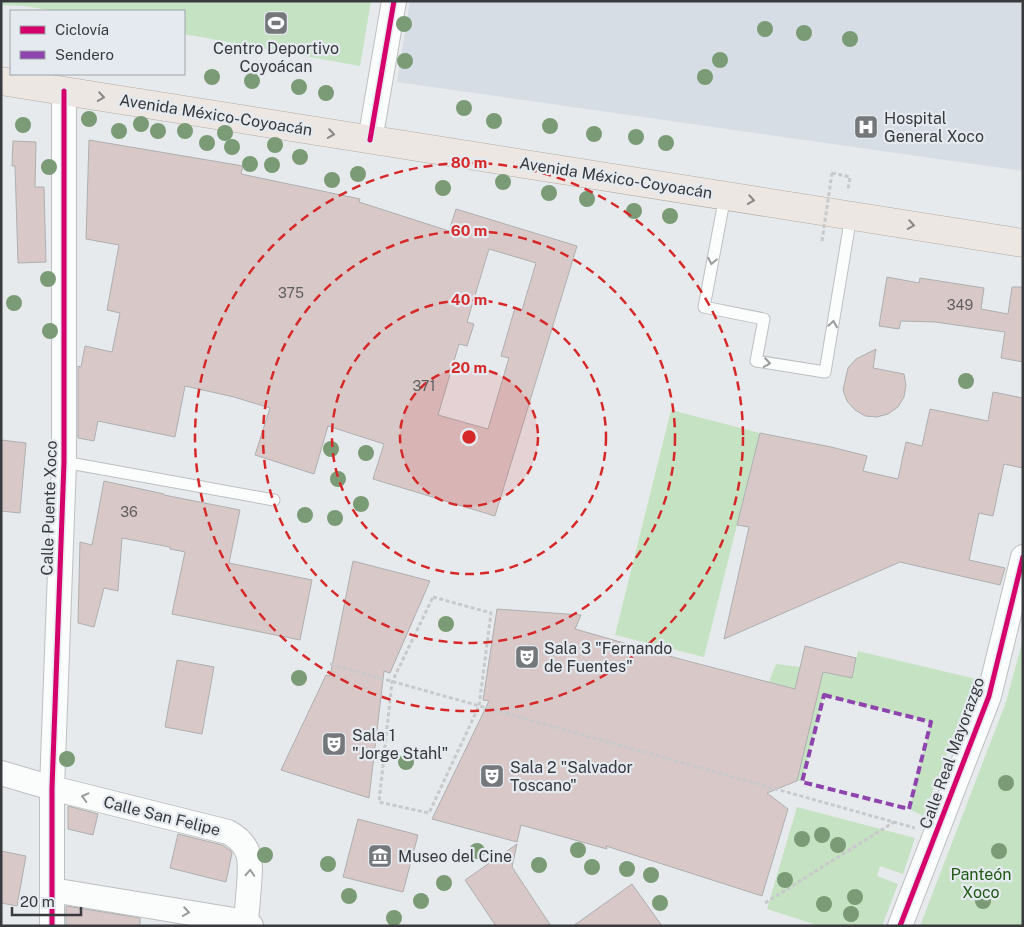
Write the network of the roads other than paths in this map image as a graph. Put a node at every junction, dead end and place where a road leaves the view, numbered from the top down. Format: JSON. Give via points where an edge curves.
{"nodes":[{"id":1,"x":394,"y":1,"type":"edge"},
{"id":2,"x":1,"y":81,"type":"edge"},
{"id":3,"x":64,"y":91,"type":"junction"},
{"id":4,"x":370,"y":140,"type":"junction"},
{"id":5,"x":724,"y":196,"type":"junction"},
{"id":6,"x":851,"y":216,"type":"junction"},
{"id":7,"x":1023,"y":243,"type":"edge"},
{"id":8,"x":64,"y":462,"type":"junction"},
{"id":9,"x":274,"y":500,"type":"dead end"},
{"id":10,"x":1023,"y":557,"type":"edge"},
{"id":11,"x":1,"y":773,"type":"edge"},
{"id":12,"x":52,"y":788,"type":"junction"},
{"id":13,"x":52,"y":890,"type":"junction"},
{"id":14,"x":248,"y":924,"type":"edge"},
{"id":15,"x":52,"y":926,"type":"edge"},
{"id":16,"x":900,"y":926,"type":"edge"}],
"edges":[{"from":1,"to":4,"type":"street"},
{"from":2,"to":3,"type":"main road","name":"Avenida México-Coyoacán"},
{"from":3,"to":4,"type":"main road","name":"Avenida México-Coyoacán","one_way":true},
{"from":3,"to":8,"type":"street","name":"Calle Puente Xoco"},
{"from":4,"to":5,"type":"main road","name":"Avenida México-Coyoacán"},
{"from":5,"to":6,"type":"main road","name":"Avenida México-Coyoacán","one_way":true},
{"from":5,"to":6,"type":"lane","one_way":true,"via":[[704,307],[764,320],[756,361],[825,372]]},
{"from":6,"to":7,"type":"main road","name":"Avenida México-Coyoacán","one_way":true},
{"from":8,"to":9,"type":"lane"},
{"from":8,"to":12,"type":"street","name":"Calle Puente Xoco"},
{"from":10,"to":16,"type":"street","name":"Calle Real Mayorazgo","via":[[989,696]]},
{"from":11,"to":12,"type":"street","name":"Calle San Felipe"},
{"from":12,"to":13,"type":"street","name":"Calle Puente Xoco"},
{"from":14,"to":12,"type":"street","name":"Calle San Felipe","one_way":true,"via":[[250,859],[236,836]]},
{"from":13,"to":14,"type":"street","name":"Calle San Felipe","one_way":true},
{"from":13,"to":15,"type":"street","name":"Calle Puente Xoco"}]}
